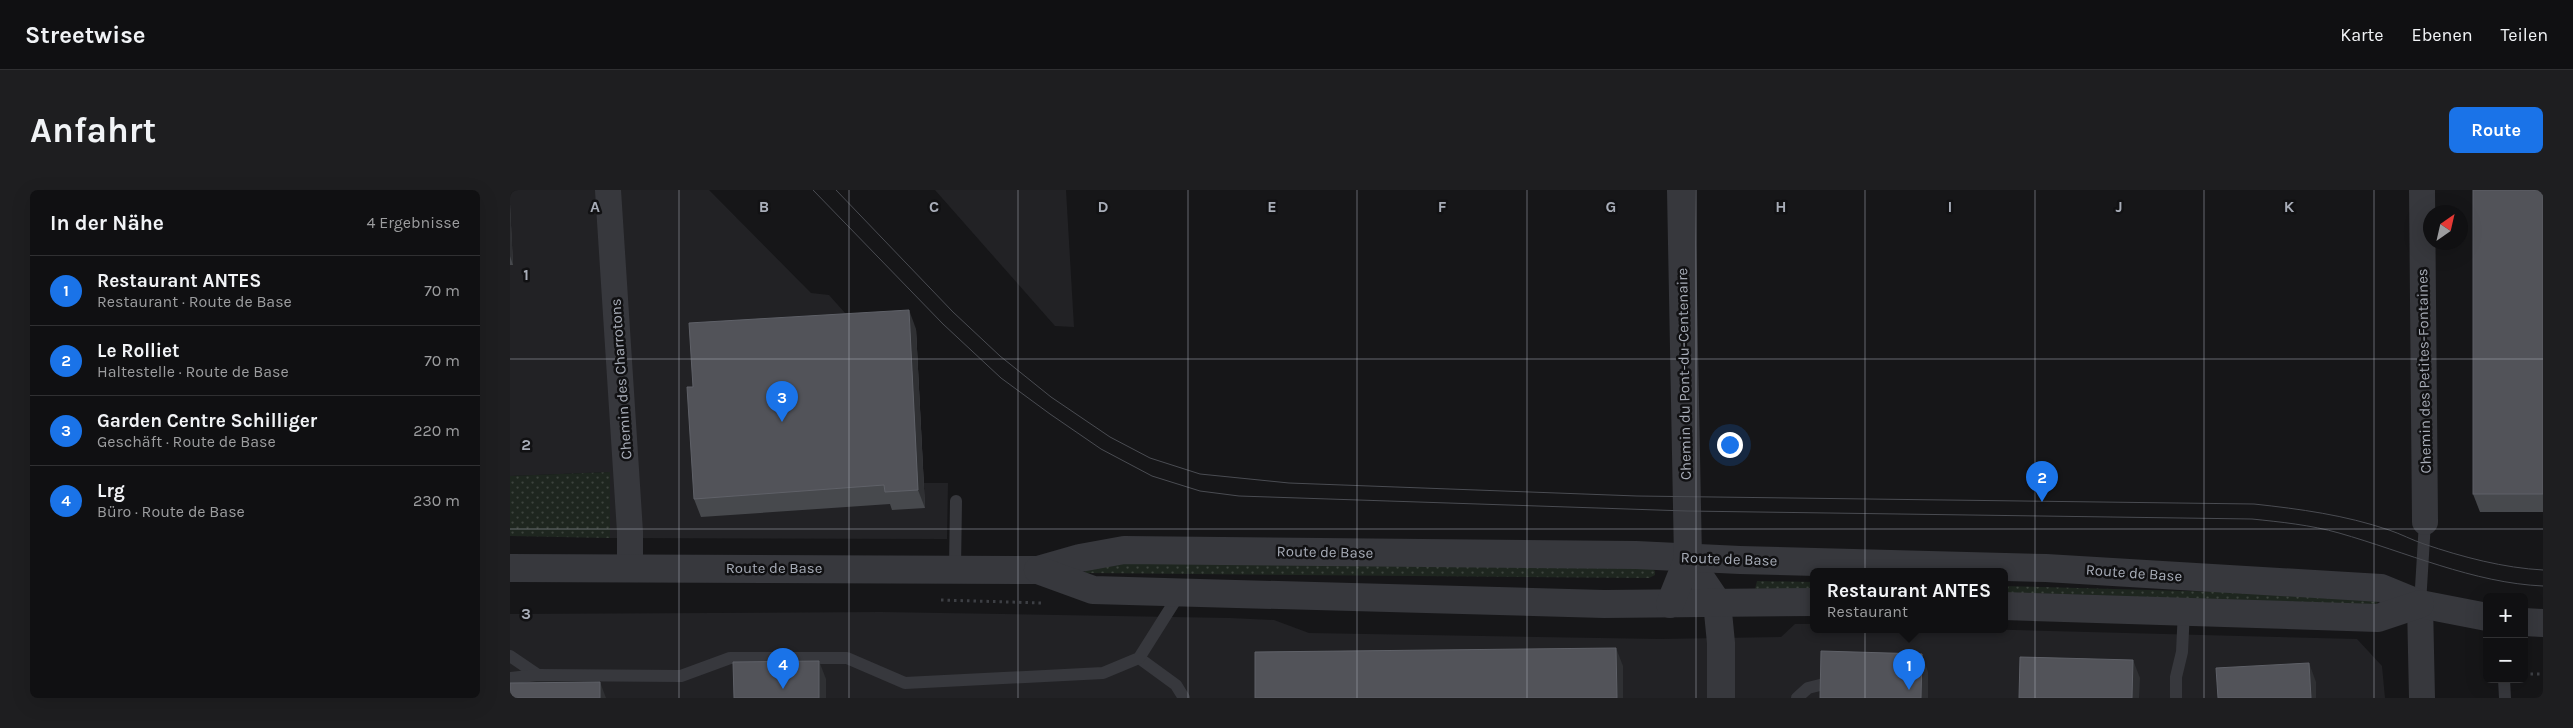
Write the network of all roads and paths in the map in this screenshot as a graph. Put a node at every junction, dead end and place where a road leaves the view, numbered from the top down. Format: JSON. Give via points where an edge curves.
{"nodes":[{"id":1,"x":608,"y":190,"type":"edge"},
{"id":2,"x":1681,"y":190,"type":"edge"},
{"id":3,"x":2422,"y":190,"type":"edge"},
{"id":4,"x":956,"y":501,"type":"dead end"},
{"id":5,"x":2426,"y":522,"type":"joint"},
{"id":6,"x":1688,"y":558,"type":"junction"},
{"id":7,"x":1740,"y":560,"type":"junction"},
{"id":8,"x":510,"y":568,"type":"edge"},
{"id":9,"x":630,"y":568,"type":"junction"},
{"id":10,"x":954,"y":569,"type":"junction"},
{"id":11,"x":1038,"y":570,"type":"junction"},
{"id":12,"x":1180,"y":593,"type":"junction"},
{"id":13,"x":1717,"y":602,"type":"junction"},
{"id":14,"x":1810,"y":602,"type":"edge"},
{"id":15,"x":1670,"y":604,"type":"junction"},
{"id":16,"x":2420,"y":604,"type":"junction"},
{"id":17,"x":2008,"y":606,"type":"edge"},
{"id":18,"x":2184,"y":610,"type":"junction"},
{"id":19,"x":2483,"y":616,"type":"edge"},
{"id":20,"x":2528,"y":622,"type":"edge"},
{"id":21,"x":2543,"y":623,"type":"edge"},
{"id":22,"x":510,"y":656,"type":"edge"},
{"id":23,"x":1139,"y":658,"type":"junction"},
{"id":24,"x":2528,"y":674,"type":"edge"},
{"id":25,"x":2543,"y":674,"type":"edge"},
{"id":26,"x":538,"y":675,"type":"junction"},
{"id":27,"x":510,"y":678,"type":"edge"},
{"id":28,"x":2504,"y":683,"type":"edge"},
{"id":29,"x":1824,"y":684,"type":"edge"},
{"id":30,"x":1184,"y":698,"type":"edge"},
{"id":31,"x":1721,"y":698,"type":"edge"},
{"id":32,"x":1797,"y":698,"type":"edge"},
{"id":33,"x":2176,"y":698,"type":"edge"},
{"id":34,"x":2422,"y":698,"type":"edge"},
{"id":35,"x":2505,"y":698,"type":"edge"}],
"edges":[{"from":1,"to":9,"type":"street","name":"Chemin des Charrotons","via":[[630,523]]},
{"from":2,"to":6,"type":"street","name":"Chemin du Pont-du-Centenaire"},
{"from":3,"to":5,"type":"street","name":"Chemin des Petites-Fontaines"},
{"from":4,"to":10,"type":"lane"},
{"from":5,"to":16,"type":"lane"},
{"from":6,"to":7,"type":"street","name":"Route de Base"},
{"from":6,"to":11,"type":"street","name":"Route de Base","via":[[1124,550]]},
{"from":6,"to":13,"type":"street"},
{"from":6,"to":15,"type":"street"},
{"from":7,"to":13,"type":"street"},
{"from":7,"to":16,"type":"street","name":"Route de Base","via":[[2046,568],[2381,588]]},
{"from":8,"to":9,"type":"street","name":"Route de Base"},
{"from":9,"to":10,"type":"street","name":"Route de Base"},
{"from":10,"to":11,"type":"street","name":"Route de Base"},
{"from":11,"to":12,"type":"street","name":"Route de Base","via":[[1093,590]]},
{"from":12,"to":15,"type":"street","name":"Route de Base"},
{"from":12,"to":23,"type":"lane"},
{"from":13,"to":14,"type":"street","name":"Route de Base"},
{"from":13,"to":15,"type":"street","name":"Route de Base"},
{"from":13,"to":31,"type":"street"},
{"from":16,"to":18,"type":"street","name":"Route de Base","via":[[2378,618]]},
{"from":16,"to":19,"type":"street","name":"Route de Base"},
{"from":16,"to":34,"type":"street"},
{"from":17,"to":18,"type":"street","name":"Route de Base"},
{"from":18,"to":33,"type":"lane"},
{"from":20,"to":21,"type":"street"},
{"from":22,"to":26,"type":"lane"},
{"from":23,"to":26,"type":"lane","via":[[1103,673],[905,683],[847,658],[730,658],[681,676]]},
{"from":23,"to":30,"type":"lane","via":[[1176,685]]},
{"from":24,"to":25,"type":"path"},
{"from":26,"to":27,"type":"lane"},
{"from":28,"to":35,"type":"lane"},
{"from":29,"to":32,"type":"lane","via":[[1808,688]]}]}
